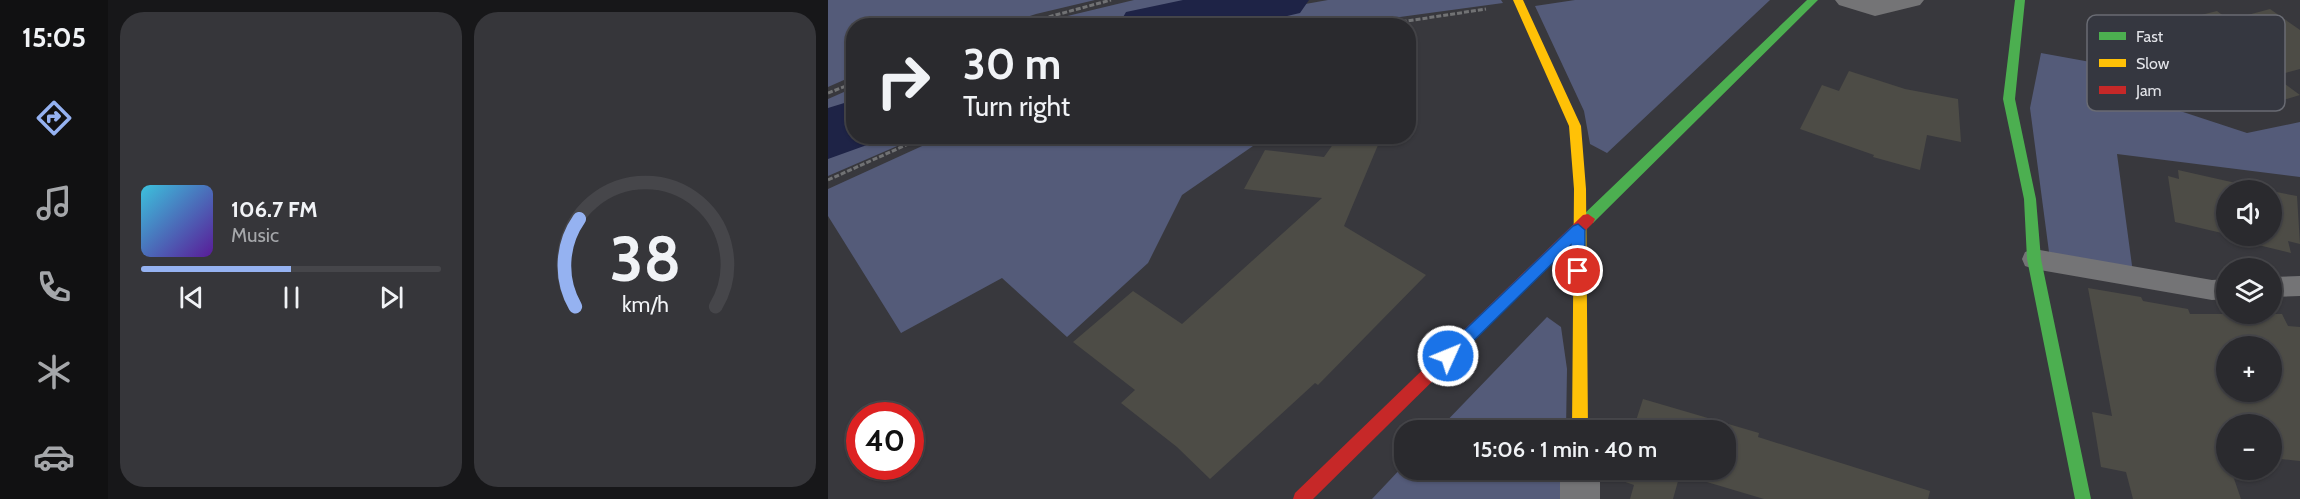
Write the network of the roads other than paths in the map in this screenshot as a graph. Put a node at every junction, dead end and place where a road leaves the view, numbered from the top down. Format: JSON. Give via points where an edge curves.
{"nodes":[{"id":1,"x":1813,"y":0,"type":"edge"},
{"id":2,"x":1848,"y":0,"type":"edge"},
{"id":3,"x":1911,"y":0,"type":"edge"},
{"id":4,"x":2020,"y":0,"type":"edge"},
{"id":5,"x":1520,"y":2,"type":"edge"},
{"id":6,"x":1578,"y":230,"type":"junction"},
{"id":7,"x":2034,"y":259,"type":"junction"},
{"id":8,"x":2300,"y":286,"type":"edge"},
{"id":9,"x":2282,"y":287,"type":"edge"},
{"id":10,"x":2216,"y":290,"type":"edge"},
{"id":11,"x":1580,"y":420,"type":"edge"},
{"id":12,"x":1580,"y":480,"type":"edge"},
{"id":13,"x":1301,"y":499,"type":"edge"},
{"id":14,"x":1580,"y":499,"type":"edge"},
{"id":15,"x":2083,"y":499,"type":"edge"}],
"edges":[{"from":1,"to":6,"type":"street"},
{"from":2,"to":3,"type":"street","via":[[1875,8]]},
{"from":4,"to":7,"type":"street","via":[[2008,99],[2030,199]]},
{"from":5,"to":6,"type":"street","via":[[1575,126],[1580,189]]},
{"from":6,"to":11,"type":"street"},
{"from":6,"to":13,"type":"street"},
{"from":7,"to":10,"type":"lane"},
{"from":7,"to":15,"type":"street"},
{"from":8,"to":9,"type":"lane"},
{"from":12,"to":14,"type":"street"}]}
